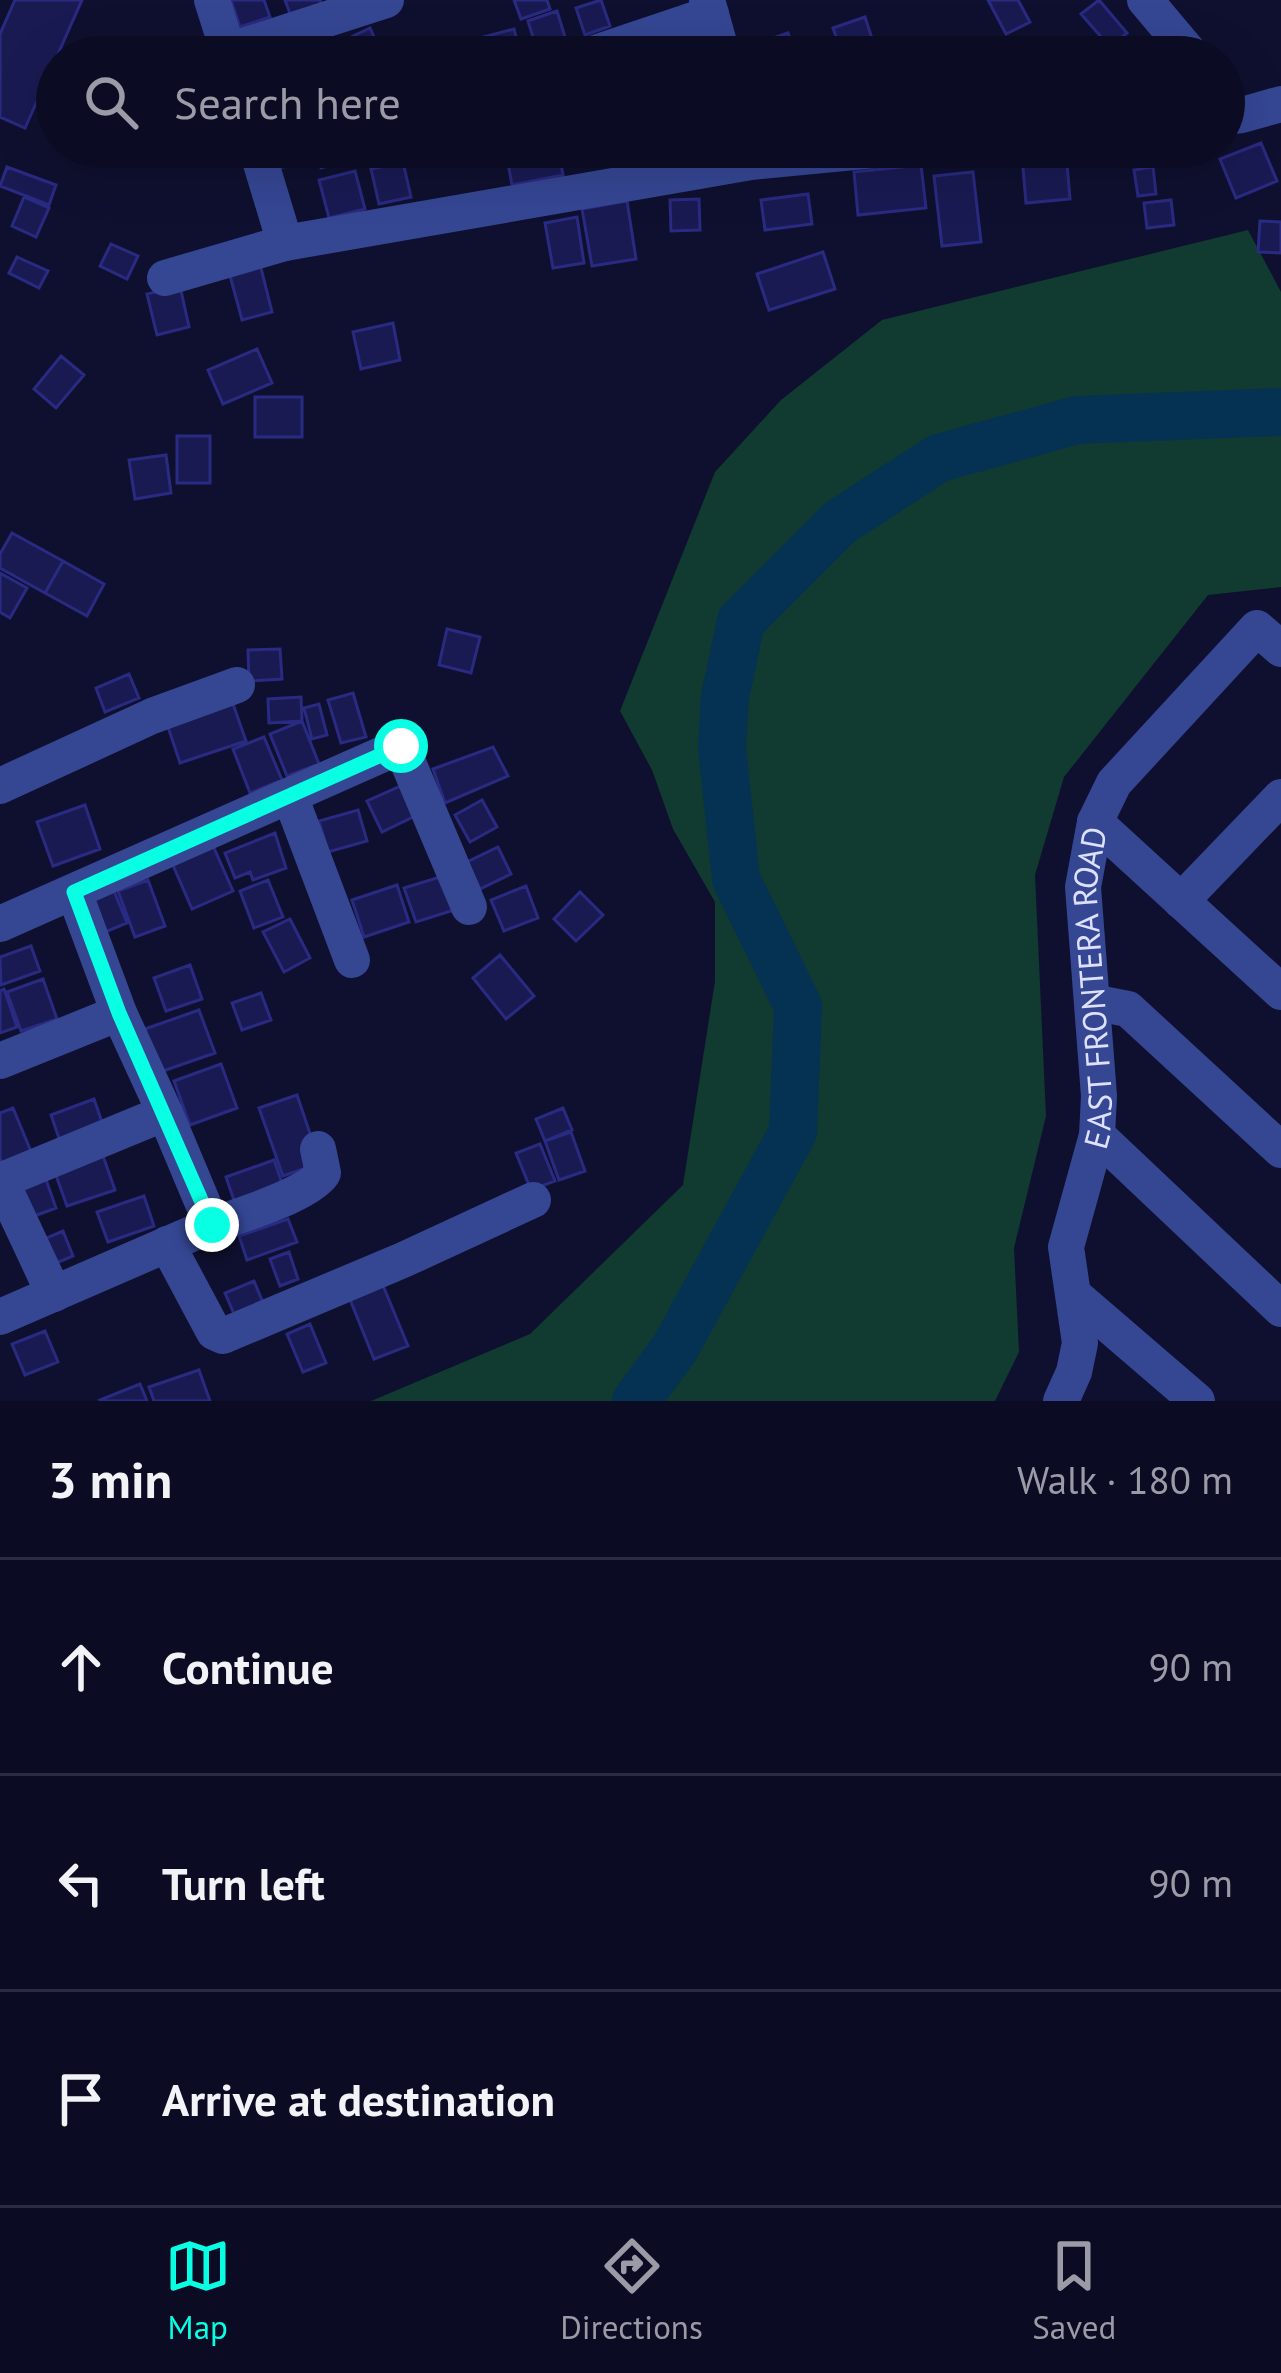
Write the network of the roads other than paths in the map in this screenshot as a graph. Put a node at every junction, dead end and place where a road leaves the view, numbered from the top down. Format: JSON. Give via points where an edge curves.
{"nodes":[{"id":1,"x":212,"y":0,"type":"edge"},
{"id":2,"x":386,"y":0,"type":"edge"},
{"id":3,"x":1145,"y":0,"type":"edge"},
{"id":4,"x":709,"y":7,"type":"edge"},
{"id":5,"x":223,"y":36,"type":"edge"},
{"id":6,"x":281,"y":36,"type":"edge"},
{"id":7,"x":636,"y":36,"type":"edge"},
{"id":8,"x":717,"y":36,"type":"edge"},
{"id":9,"x":1175,"y":36,"type":"edge"},
{"id":10,"x":1281,"y":104,"type":"edge"},
{"id":11,"x":1245,"y":108,"type":"edge"},
{"id":12,"x":262,"y":168,"type":"edge"},
{"id":13,"x":677,"y":168,"type":"edge"},
{"id":14,"x":285,"y":243,"type":"junction"},
{"id":15,"x":165,"y":278,"type":"dead end"},
{"id":16,"x":1269,"y":638,"type":"edge"},
{"id":17,"x":237,"y":685,"type":"dead end"},
{"id":18,"x":0,"y":786,"type":"edge"},
{"id":19,"x":290,"y":796,"type":"junction"},
{"id":20,"x":1281,"y":797,"type":"edge"},
{"id":21,"x":1095,"y":822,"type":"junction"},
{"id":22,"x":74,"y":892,"type":"junction"},
{"id":23,"x":1181,"y":902,"type":"junction"},
{"id":24,"x":469,"y":907,"type":"dead end"},
{"id":25,"x":0,"y":923,"type":"edge"},
{"id":26,"x":352,"y":960,"type":"dead end"},
{"id":27,"x":1278,"y":982,"type":"edge"},
{"id":28,"x":1091,"y":1001,"type":"junction"},
{"id":29,"x":119,"y":1013,"type":"junction"},
{"id":30,"x":0,"y":1061,"type":"edge"},
{"id":31,"x":165,"y":1113,"type":"junction"},
{"id":32,"x":1097,"y":1135,"type":"junction"},
{"id":33,"x":318,"y":1149,"type":"dead end"},
{"id":34,"x":1281,"y":1150,"type":"edge"},
{"id":35,"x":0,"y":1180,"type":"edge"},
{"id":36,"x":533,"y":1200,"type":"dead end"},
{"id":37,"x":212,"y":1225,"type":"junction"},
{"id":38,"x":167,"y":1244,"type":"junction"},
{"id":39,"x":54,"y":1294,"type":"junction"},
{"id":40,"x":1075,"y":1296,"type":"junction"},
{"id":41,"x":1281,"y":1309,"type":"edge"},
{"id":42,"x":0,"y":1316,"type":"edge"},
{"id":43,"x":1061,"y":1401,"type":"edge"},
{"id":44,"x":1197,"y":1401,"type":"edge"}],
"edges":[{"from":1,"to":5,"type":"street"},
{"from":2,"to":6,"type":"street"},
{"from":3,"to":9,"type":"street"},
{"from":4,"to":7,"type":"street"},
{"from":4,"to":8,"type":"street"},
{"from":10,"to":11,"type":"street"},
{"from":12,"to":14,"type":"street"},
{"from":13,"to":14,"type":"street"},
{"from":14,"to":15,"type":"street"},
{"from":16,"to":21,"type":"street","name":"EAST FRONTERA ROAD","via":[[1114,783]]},
{"from":17,"to":18,"type":"street"},
{"from":19,"to":22,"type":"street"},
{"from":19,"to":24,"type":"street","via":[[401,746]]},
{"from":19,"to":26,"type":"street"},
{"from":20,"to":23,"type":"street"},
{"from":21,"to":23,"type":"street"},
{"from":21,"to":28,"type":"street","name":"EAST FRONTERA ROAD","via":[[1083,887]]},
{"from":22,"to":25,"type":"street"},
{"from":22,"to":29,"type":"street"},
{"from":23,"to":27,"type":"street"},
{"from":28,"to":32,"type":"street","name":"EAST FRONTERA ROAD"},
{"from":28,"to":34,"type":"street","via":[[1128,1009]]},
{"from":29,"to":30,"type":"street"},
{"from":29,"to":31,"type":"street"},
{"from":31,"to":35,"type":"street"},
{"from":31,"to":37,"type":"street"},
{"from":32,"to":40,"type":"street","name":"EAST FRONTERA ROAD","via":[[1066,1247]]},
{"from":32,"to":41,"type":"street"},
{"from":33,"to":37,"type":"street","via":[[319,1181]]},
{"from":35,"to":39,"type":"street"},
{"from":36,"to":38,"type":"street","via":[[223,1336]]},
{"from":37,"to":38,"type":"street"},
{"from":38,"to":39,"type":"street"},
{"from":39,"to":42,"type":"street"},
{"from":40,"to":43,"type":"street","name":"EAST FRONTERA ROAD","via":[[1080,1343]]},
{"from":40,"to":44,"type":"street"}]}
